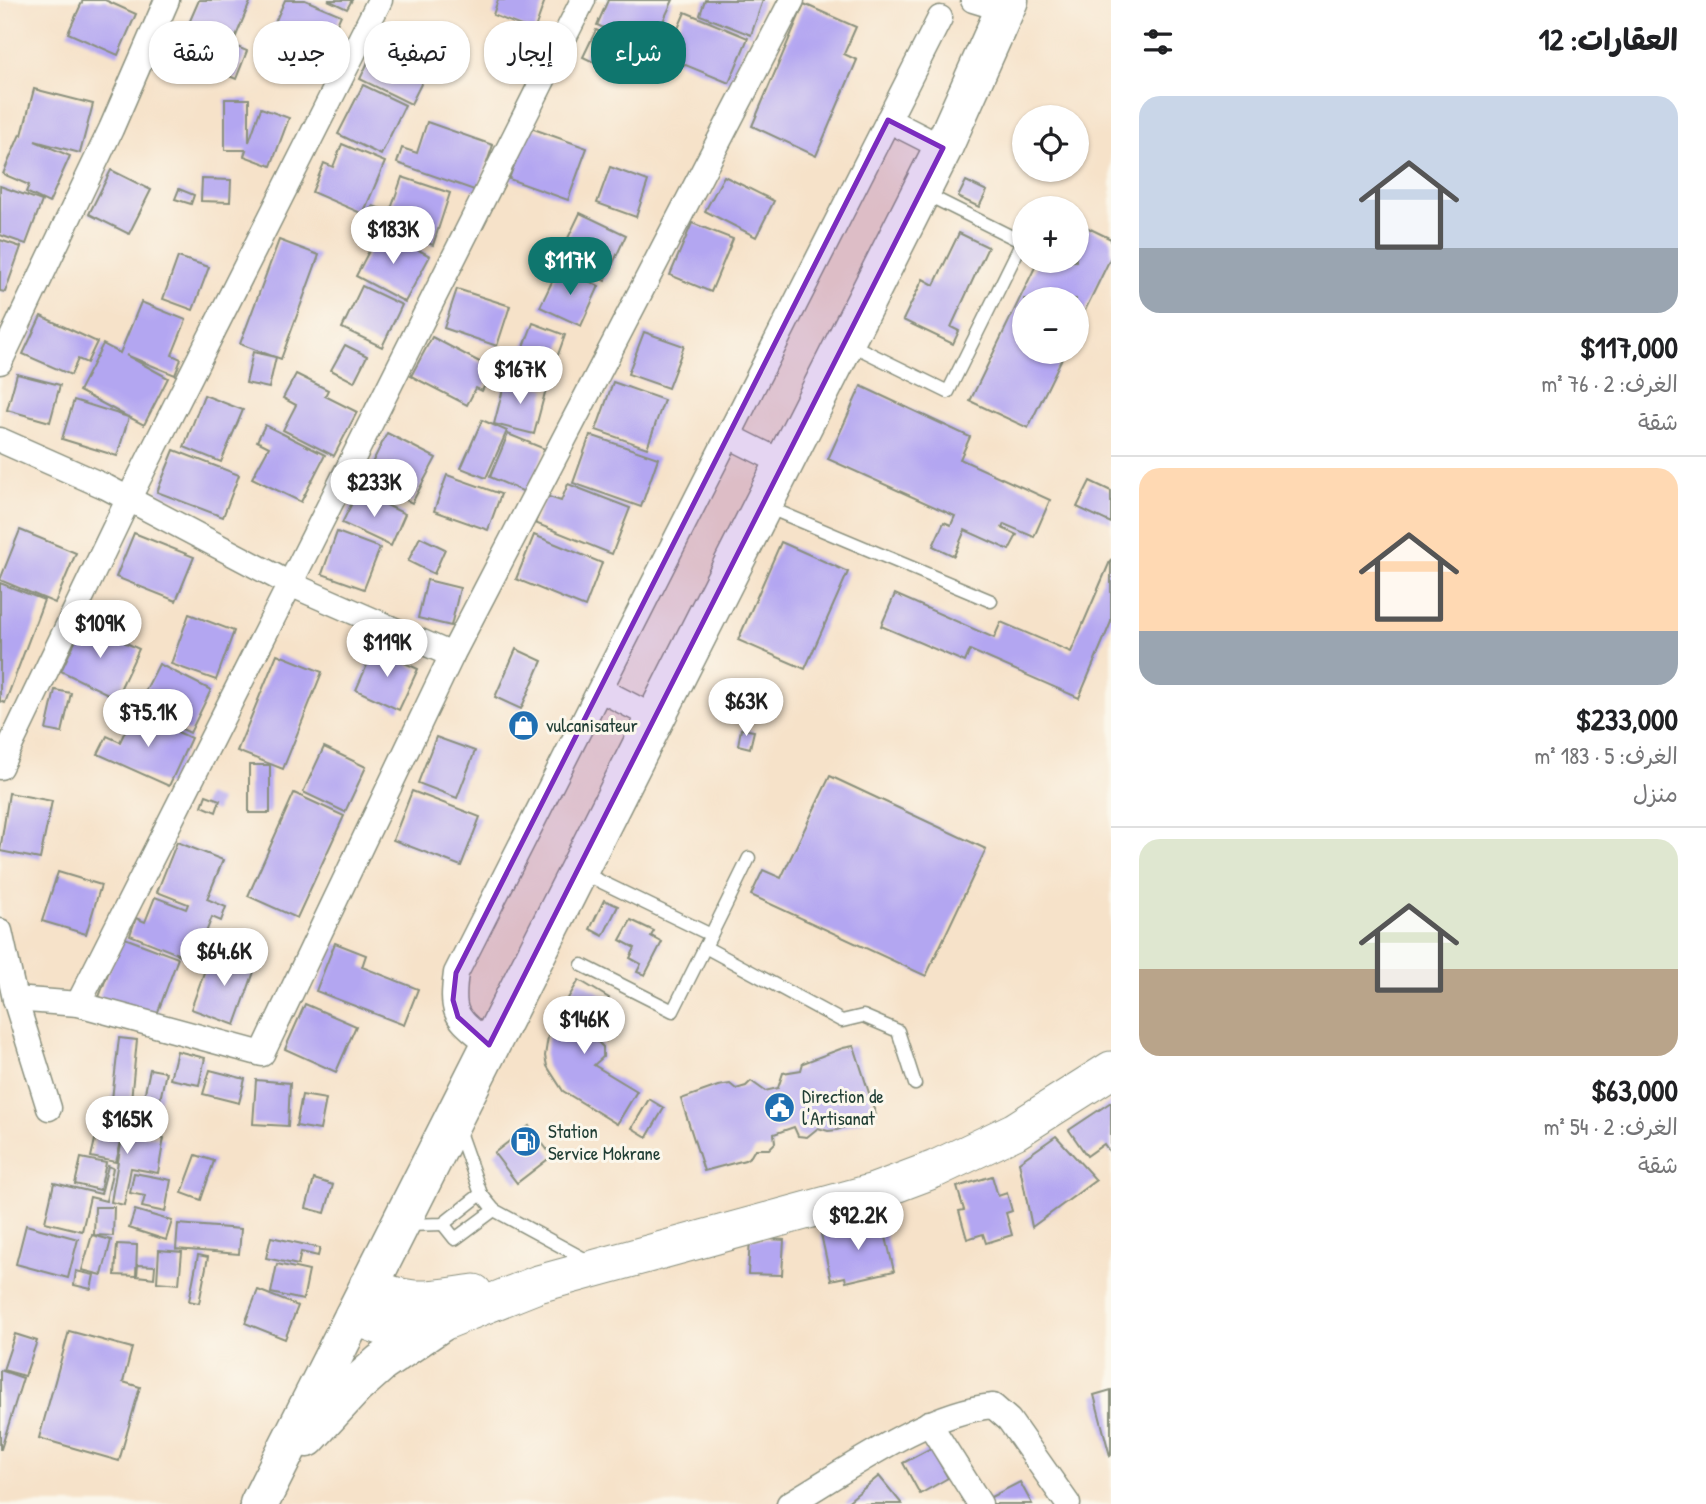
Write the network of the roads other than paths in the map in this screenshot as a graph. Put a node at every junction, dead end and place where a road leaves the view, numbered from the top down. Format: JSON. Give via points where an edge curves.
{"nodes":[{"id":1,"x":167,"y":0,"type":"edge"},
{"id":2,"x":380,"y":0,"type":"edge"},
{"id":3,"x":583,"y":0,"type":"edge"},
{"id":4,"x":792,"y":0,"type":"edge"},
{"id":5,"x":996,"y":3,"type":"edge"},
{"id":6,"x":940,"y":18,"type":"dead end"},
{"id":7,"x":888,"y":120,"type":"junction"},
{"id":8,"x":943,"y":148,"type":"junction"},
{"id":9,"x":921,"y":192,"type":"junction"},
{"id":10,"x":845,"y":341,"type":"junction"},
{"id":11,"x":0,"y":362,"type":"edge"},
{"id":12,"x":729,"y":436,"type":"junction"},
{"id":13,"x":0,"y":440,"type":"edge"},
{"id":14,"x":783,"y":463,"type":"junction"},
{"id":15,"x":128,"y":500,"type":"junction"},
{"id":16,"x":762,"y":505,"type":"junction"},
{"id":17,"x":290,"y":584,"type":"junction"},
{"id":18,"x":991,"y":601,"type":"dead end"},
{"id":19,"x":452,"y":655,"type":"junction"},
{"id":20,"x":601,"y":690,"type":"junction"},
{"id":21,"x":655,"y":718,"type":"junction"},
{"id":22,"x":0,"y":767,"type":"edge"},
{"id":23,"x":749,"y":858,"type":"dead end"},
{"id":24,"x":578,"y":870,"type":"junction"},
{"id":25,"x":0,"y":931,"type":"edge"},
{"id":26,"x":708,"y":941,"type":"junction"},
{"id":27,"x":582,"y":965,"type":"dead end"},
{"id":28,"x":15,"y":999,"type":"junction"},
{"id":29,"x":78,"y":1004,"type":"junction"},
{"id":30,"x":489,"y":1045,"type":"junction"},
{"id":31,"x":1111,"y":1070,"type":"edge"},
{"id":32,"x":915,"y":1084,"type":"dead end"},
{"id":33,"x":48,"y":1108,"type":"dead end"},
{"id":34,"x":453,"y":1116,"type":"junction"},
{"id":35,"x":481,"y":1194,"type":"junction"},
{"id":36,"x":494,"y":1210,"type":"junction"},
{"id":37,"x":443,"y":1224,"type":"junction"},
{"id":38,"x":400,"y":1225,"type":"junction"},
{"id":39,"x":599,"y":1267,"type":"junction"},
{"id":40,"x":538,"y":1284,"type":"junction"},
{"id":41,"x":360,"y":1300,"type":"junction"},
{"id":42,"x":440,"y":1324,"type":"junction"},
{"id":43,"x":929,"y":1423,"type":"junction"},
{"id":44,"x":267,"y":1489,"type":"edge"},
{"id":45,"x":789,"y":1504,"type":"edge"},
{"id":46,"x":980,"y":1504,"type":"edge"},
{"id":47,"x":1068,"y":1504,"type":"edge"}],
"edges":[{"from":1,"to":11,"type":"street"},
{"from":2,"to":15,"type":"street"},
{"from":3,"to":17,"type":"street"},
{"from":4,"to":19,"type":"street"},
{"from":5,"to":8,"type":"highway"},
{"from":6,"to":7,"type":"street"},
{"from":7,"to":8,"type":"street"},
{"from":7,"to":12,"type":"street"},
{"from":8,"to":9,"type":"highway"},
{"from":9,"to":10,"type":"highway"},
{"from":9,"to":10,"type":"lane","via":[[1022,242],[948,392]]},
{"from":10,"to":14,"type":"highway"},
{"from":12,"to":14,"type":"street"},
{"from":12,"to":20,"type":"street"},
{"from":13,"to":15,"type":"street"},
{"from":14,"to":16,"type":"highway"},
{"from":15,"to":17,"type":"street"},
{"from":15,"to":22,"type":"street"},
{"from":16,"to":18,"type":"lane"},
{"from":16,"to":21,"type":"highway"},
{"from":17,"to":19,"type":"street"},
{"from":17,"to":29,"type":"street"},
{"from":19,"to":29,"type":"street","via":[[262,1054]]},
{"from":20,"to":21,"type":"street"},
{"from":20,"to":30,"type":"street","via":[[456,973],[453,1000],[458,1017]]},
{"from":21,"to":24,"type":"highway"},
{"from":23,"to":26,"type":"lane"},
{"from":24,"to":26,"type":"lane"},
{"from":24,"to":30,"type":"highway"},
{"from":25,"to":28,"type":"street"},
{"from":26,"to":27,"type":"lane","via":[[673,1011]]},
{"from":26,"to":32,"type":"lane","via":[[842,1021],[863,1016],[898,1031]]},
{"from":28,"to":29,"type":"street"},
{"from":28,"to":33,"type":"street"},
{"from":30,"to":34,"type":"highway"},
{"from":31,"to":39,"type":"main road","via":[[1015,1131],[935,1169],[874,1192]]},
{"from":34,"to":35,"type":"lane"},
{"from":34,"to":38,"type":"highway"},
{"from":35,"to":36,"type":"lane"},
{"from":35,"to":37,"type":"lane"},
{"from":36,"to":37,"type":"lane","via":[[455,1239]]},
{"from":36,"to":39,"type":"lane"},
{"from":37,"to":38,"type":"lane"},
{"from":38,"to":41,"type":"highway"},
{"from":39,"to":40,"type":"main road"},
{"from":40,"to":41,"type":"main road","via":[[428,1299]]},
{"from":40,"to":42,"type":"main road"},
{"from":41,"to":42,"type":"main road","via":[[383,1327]]},
{"from":41,"to":44,"type":"highway"},
{"from":42,"to":44,"type":"highway","via":[[354,1387]]},
{"from":43,"to":45,"type":"street"},
{"from":43,"to":46,"type":"street"},
{"from":43,"to":47,"type":"street","via":[[971,1408],[993,1406],[1009,1420]]}]}
